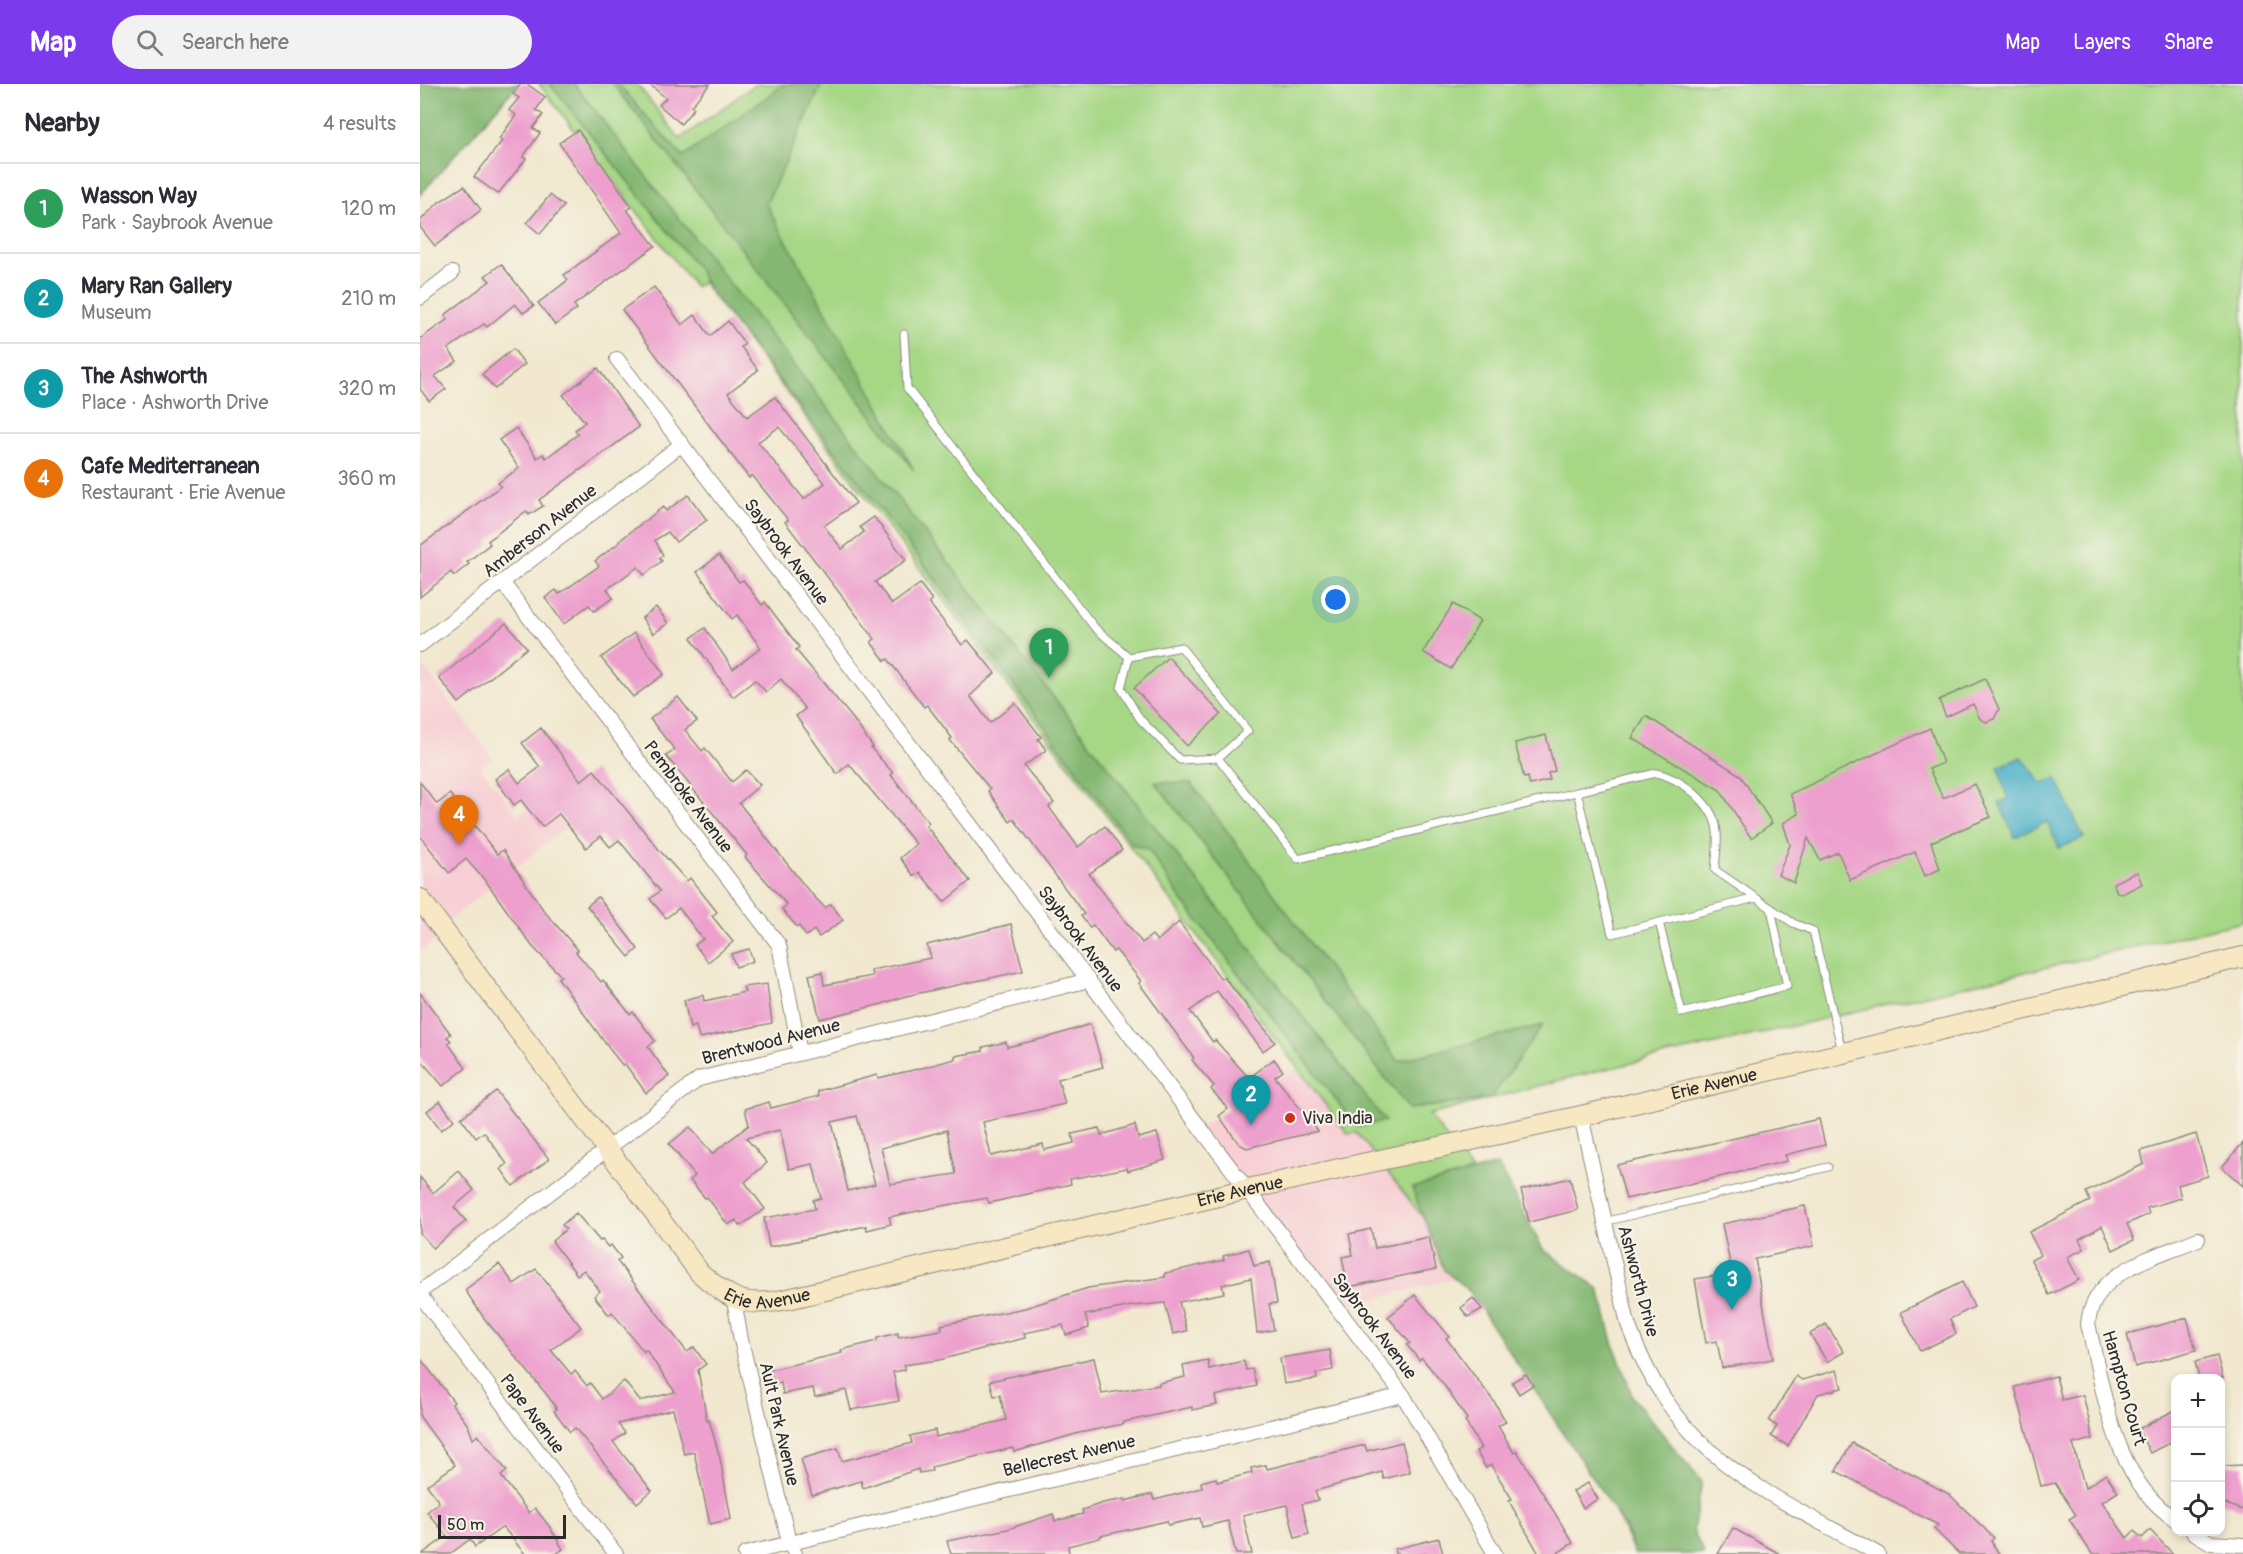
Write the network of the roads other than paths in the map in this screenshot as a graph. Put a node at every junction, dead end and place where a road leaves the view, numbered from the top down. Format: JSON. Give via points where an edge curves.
{"nodes":[{"id":1,"x":452,"y":273,"type":"dead end"},
{"id":2,"x":420,"y":298,"type":"edge"},
{"id":3,"x":904,"y":334,"type":"dead end"},
{"id":4,"x":617,"y":359,"type":"dead end"},
{"id":5,"x":682,"y":444,"type":"junction"},
{"id":6,"x":502,"y":582,"type":"junction"},
{"id":7,"x":420,"y":645,"type":"edge"},
{"id":8,"x":1129,"y":657,"type":"junction"},
{"id":9,"x":1218,"y":758,"type":"junction"},
{"id":10,"x":1577,"y":792,"type":"junction"},
{"id":11,"x":1756,"y":898,"type":"junction"},
{"id":12,"x":420,"y":899,"type":"edge"},
{"id":13,"x":1771,"y":908,"type":"junction"},
{"id":14,"x":1659,"y":922,"type":"junction"},
{"id":15,"x":2243,"y":957,"type":"edge"},
{"id":16,"x":1089,"y":980,"type":"junction"},
{"id":17,"x":800,"y":1053,"type":"junction"},
{"id":18,"x":1842,"y":1054,"type":"junction"},
{"id":19,"x":1581,"y":1116,"type":"junction"},
{"id":20,"x":605,"y":1149,"type":"junction"},
{"id":21,"x":1828,"y":1167,"type":"dead end"},
{"id":22,"x":1248,"y":1189,"type":"junction"},
{"id":23,"x":1604,"y":1222,"type":"junction"},
{"id":24,"x":2198,"y":1239,"type":"dead end"},
{"id":25,"x":420,"y":1294,"type":"edge"},
{"id":26,"x":734,"y":1300,"type":"junction"},
{"id":27,"x":1403,"y":1395,"type":"junction"},
{"id":28,"x":2171,"y":1516,"type":"edge"},
{"id":29,"x":2197,"y":1536,"type":"edge"},
{"id":30,"x":2243,"y":1545,"type":"edge"},
{"id":31,"x":792,"y":1548,"type":"edge"},
{"id":32,"x":2210,"y":1549,"type":"edge"},
{"id":33,"x":616,"y":1554,"type":"edge"},
{"id":34,"x":745,"y":1554,"type":"edge"},
{"id":35,"x":1495,"y":1554,"type":"edge"},
{"id":36,"x":1878,"y":1554,"type":"edge"}],
"edges":[{"from":1,"to":2,"type":"street"},
{"from":3,"to":8,"type":"lane","via":[[907,388],[1095,628]]},
{"from":4,"to":5,"type":"street","name":"Saybrook Avenue"},
{"from":5,"to":6,"type":"street","name":"Amberson Avenue"},
{"from":5,"to":16,"type":"street","name":"Saybrook Avenue"},
{"from":6,"to":7,"type":"street","name":"Amberson Avenue"},
{"from":6,"to":17,"type":"street","name":"Pembroke Avenue","via":[[779,945]]},
{"from":8,"to":9,"type":"lane","via":[[1121,688],[1140,719],[1180,760]]},
{"from":8,"to":9,"type":"lane","via":[[1181,647],[1248,731]]},
{"from":9,"to":10,"type":"lane","via":[[1298,859]]},
{"from":10,"to":11,"type":"lane","via":[[1656,773],[1672,776],[1708,808],[1717,830],[1715,870]]},
{"from":10,"to":14,"type":"lane","via":[[1612,934]]},
{"from":11,"to":13,"type":"lane"},
{"from":11,"to":14,"type":"lane"},
{"from":12,"to":20,"type":"street","name":"Erie Avenue"},
{"from":13,"to":14,"type":"lane","via":[[1787,986],[1682,1012]]},
{"from":13,"to":18,"type":"lane","via":[[1813,932]]},
{"from":15,"to":18,"type":"street","name":"Erie Avenue"},
{"from":16,"to":17,"type":"street","name":"Brentwood Avenue"},
{"from":16,"to":22,"type":"street","name":"Saybrook Avenue"},
{"from":17,"to":20,"type":"street","name":"Brentwood Avenue","via":[[699,1079]]},
{"from":18,"to":19,"type":"street","name":"Erie Avenue"},
{"from":19,"to":22,"type":"street","name":"Erie Avenue"},
{"from":19,"to":23,"type":"street","name":"Ashworth Drive"},
{"from":20,"to":25,"type":"street","name":"Brentwood Avenue"},
{"from":20,"to":26,"type":"street","name":"Erie Avenue","via":[[700,1273]]},
{"from":21,"to":23,"type":"lane"},
{"from":22,"to":26,"type":"street","name":"Erie Avenue","via":[[788,1299],[752,1304]]},
{"from":22,"to":27,"type":"street","name":"Saybrook Avenue"},
{"from":23,"to":36,"type":"street","name":"Ashworth Drive","via":[[1639,1354],[1690,1434],[1746,1480]]},
{"from":24,"to":28,"type":"street","name":"Hampton Court","via":[[2117,1274],[2089,1307],[2088,1324],[2118,1446],[2142,1487]]},
{"from":25,"to":33,"type":"street","name":"Pape Avenue"},
{"from":26,"to":31,"type":"street","name":"Ault Park Avenue"},
{"from":27,"to":31,"type":"street","name":"Bellecrest Avenue"},
{"from":27,"to":35,"type":"street","name":"Saybrook Avenue"},
{"from":29,"to":32,"type":"street"},
{"from":30,"to":32,"type":"street"},
{"from":31,"to":34,"type":"street","name":"Bellecrest Avenue"}]}
